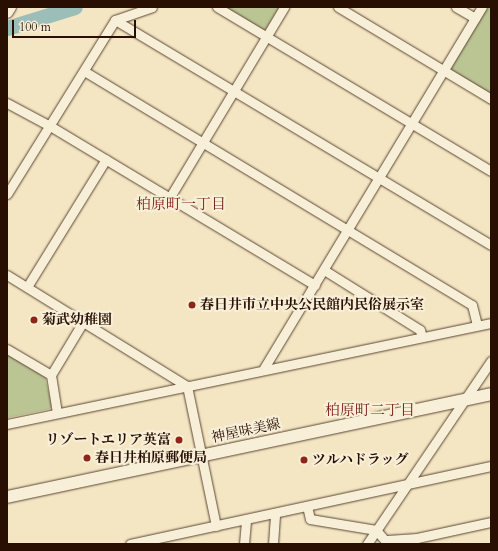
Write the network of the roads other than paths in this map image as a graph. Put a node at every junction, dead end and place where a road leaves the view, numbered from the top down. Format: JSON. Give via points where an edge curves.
{"nodes":[{"id":1,"x":10,"y":7,"type":"edge"},
{"id":2,"x":152,"y":7,"type":"edge"},
{"id":3,"x":217,"y":7,"type":"edge"},
{"id":4,"x":284,"y":7,"type":"edge"},
{"id":5,"x":338,"y":7,"type":"edge"},
{"id":6,"x":456,"y":7,"type":"edge"},
{"id":7,"x":482,"y":7,"type":"edge"},
{"id":8,"x":7,"y":12,"type":"edge"},
{"id":9,"x":475,"y":18,"type":"junction"},
{"id":10,"x":115,"y":20,"type":"junction"},
{"id":11,"x":266,"y":37,"type":"junction"},
{"id":12,"x":84,"y":71,"type":"junction"},
{"id":13,"x":444,"y":71,"type":"junction"},
{"id":14,"x":234,"y":90,"type":"junction"},
{"id":15,"x":491,"y":99,"type":"edge"},
{"id":16,"x":7,"y":103,"type":"edge"},
{"id":17,"x":412,"y":124,"type":"junction"},
{"id":18,"x":50,"y":126,"type":"junction"},
{"id":19,"x":202,"y":144,"type":"junction"},
{"id":20,"x":106,"y":159,"type":"junction"},
{"id":21,"x":491,"y":171,"type":"edge"},
{"id":22,"x":379,"y":178,"type":"junction"},
{"id":23,"x":7,"y":194,"type":"edge"},
{"id":24,"x":170,"y":197,"type":"junction"},
{"id":25,"x":348,"y":232,"type":"junction"},
{"id":26,"x":491,"y":245,"type":"edge"},
{"id":27,"x":324,"y":270,"type":"junction"},
{"id":28,"x":7,"y":275,"type":"edge"},
{"id":29,"x":315,"y":285,"type":"junction"},
{"id":30,"x":27,"y":287,"type":"junction"},
{"id":31,"x":83,"y":322,"type":"junction"},
{"id":32,"x":491,"y":323,"type":"edge"},
{"id":33,"x":477,"y":325,"type":"junction"},
{"id":34,"x":422,"y":337,"type":"junction"},
{"id":35,"x":7,"y":349,"type":"edge"},
{"id":36,"x":491,"y":361,"type":"edge"},
{"id":37,"x":264,"y":368,"type":"junction"},
{"id":38,"x":51,"y":375,"type":"junction"},
{"id":39,"x":187,"y":386,"type":"junction"},
{"id":40,"x":491,"y":394,"type":"edge"},
{"id":41,"x":464,"y":400,"type":"junction"},
{"id":42,"x":57,"y":414,"type":"junction"},
{"id":43,"x":7,"y":424,"type":"edge"},
{"id":44,"x":202,"y":456,"type":"junction"},
{"id":45,"x":491,"y":466,"type":"edge"},
{"id":46,"x":406,"y":484,"type":"junction"},
{"id":47,"x":7,"y":497,"type":"edge"},
{"id":48,"x":307,"y":506,"type":"junction"},
{"id":49,"x":274,"y":513,"type":"junction"},
{"id":50,"x":246,"y":519,"type":"junction"},
{"id":51,"x":491,"y":522,"type":"edge"},
{"id":52,"x":216,"y":526,"type":"junction"},
{"id":53,"x":376,"y":530,"type":"junction"},
{"id":54,"x":148,"y":542,"type":"edge"},
{"id":55,"x":388,"y":542,"type":"edge"},
{"id":56,"x":130,"y":544,"type":"edge"},
{"id":57,"x":244,"y":544,"type":"edge"},
{"id":58,"x":273,"y":544,"type":"edge"},
{"id":59,"x":367,"y":544,"type":"edge"}],
"edges":[{"from":1,"to":8,"type":"main road"},
{"from":2,"to":10,"type":"street"},
{"from":3,"to":11,"type":"street"},
{"from":4,"to":11,"type":"street"},
{"from":5,"to":13,"type":"street"},
{"from":6,"to":9,"type":"street"},
{"from":7,"to":9,"type":"street"},
{"from":9,"to":13,"type":"street"},
{"from":10,"to":12,"type":"street"},
{"from":10,"to":14,"type":"street"},
{"from":11,"to":14,"type":"street"},
{"from":11,"to":17,"type":"street"},
{"from":12,"to":18,"type":"street"},
{"from":12,"to":19,"type":"street"},
{"from":13,"to":15,"type":"street"},
{"from":13,"to":17,"type":"street"},
{"from":14,"to":19,"type":"street"},
{"from":14,"to":22,"type":"street"},
{"from":16,"to":18,"type":"street"},
{"from":17,"to":21,"type":"street"},
{"from":17,"to":22,"type":"street"},
{"from":18,"to":20,"type":"street"},
{"from":18,"to":23,"type":"street"},
{"from":19,"to":24,"type":"street"},
{"from":19,"to":25,"type":"street"},
{"from":20,"to":24,"type":"street"},
{"from":20,"to":30,"type":"street"},
{"from":22,"to":25,"type":"street"},
{"from":22,"to":26,"type":"street"},
{"from":24,"to":29,"type":"street"},
{"from":25,"to":27,"type":"street"},
{"from":25,"to":33,"type":"street","via":[[472,305]]},
{"from":27,"to":29,"type":"street"},
{"from":27,"to":34,"type":"street","via":[[420,330]]},
{"from":28,"to":30,"type":"street"},
{"from":29,"to":37,"type":"street"},
{"from":30,"to":31,"type":"street"},
{"from":31,"to":38,"type":"street"},
{"from":31,"to":39,"type":"street"},
{"from":32,"to":33,"type":"street"},
{"from":33,"to":34,"type":"street"},
{"from":34,"to":37,"type":"street"},
{"from":35,"to":38,"type":"street"},
{"from":36,"to":41,"type":"street"},
{"from":37,"to":39,"type":"street"},
{"from":38,"to":42,"type":"street"},
{"from":39,"to":42,"type":"street"},
{"from":39,"to":44,"type":"street"},
{"from":40,"to":41,"type":"main road","name":"神屋味美線"},
{"from":41,"to":44,"type":"main road","name":"神屋味美線"},
{"from":41,"to":46,"type":"street"},
{"from":42,"to":43,"type":"street"},
{"from":44,"to":47,"type":"main road","name":"神屋味美線"},
{"from":44,"to":52,"type":"street"},
{"from":45,"to":46,"type":"street"},
{"from":46,"to":48,"type":"street"},
{"from":46,"to":53,"type":"street"},
{"from":48,"to":49,"type":"street"},
{"from":48,"to":53,"type":"street","via":[[310,519]]},
{"from":49,"to":50,"type":"street"},
{"from":49,"to":58,"type":"street"},
{"from":50,"to":52,"type":"street"},
{"from":50,"to":57,"type":"street"},
{"from":51,"to":55,"type":"street"},
{"from":52,"to":54,"type":"street"},
{"from":53,"to":55,"type":"street"},
{"from":53,"to":59,"type":"street"},
{"from":54,"to":56,"type":"street"}]}
